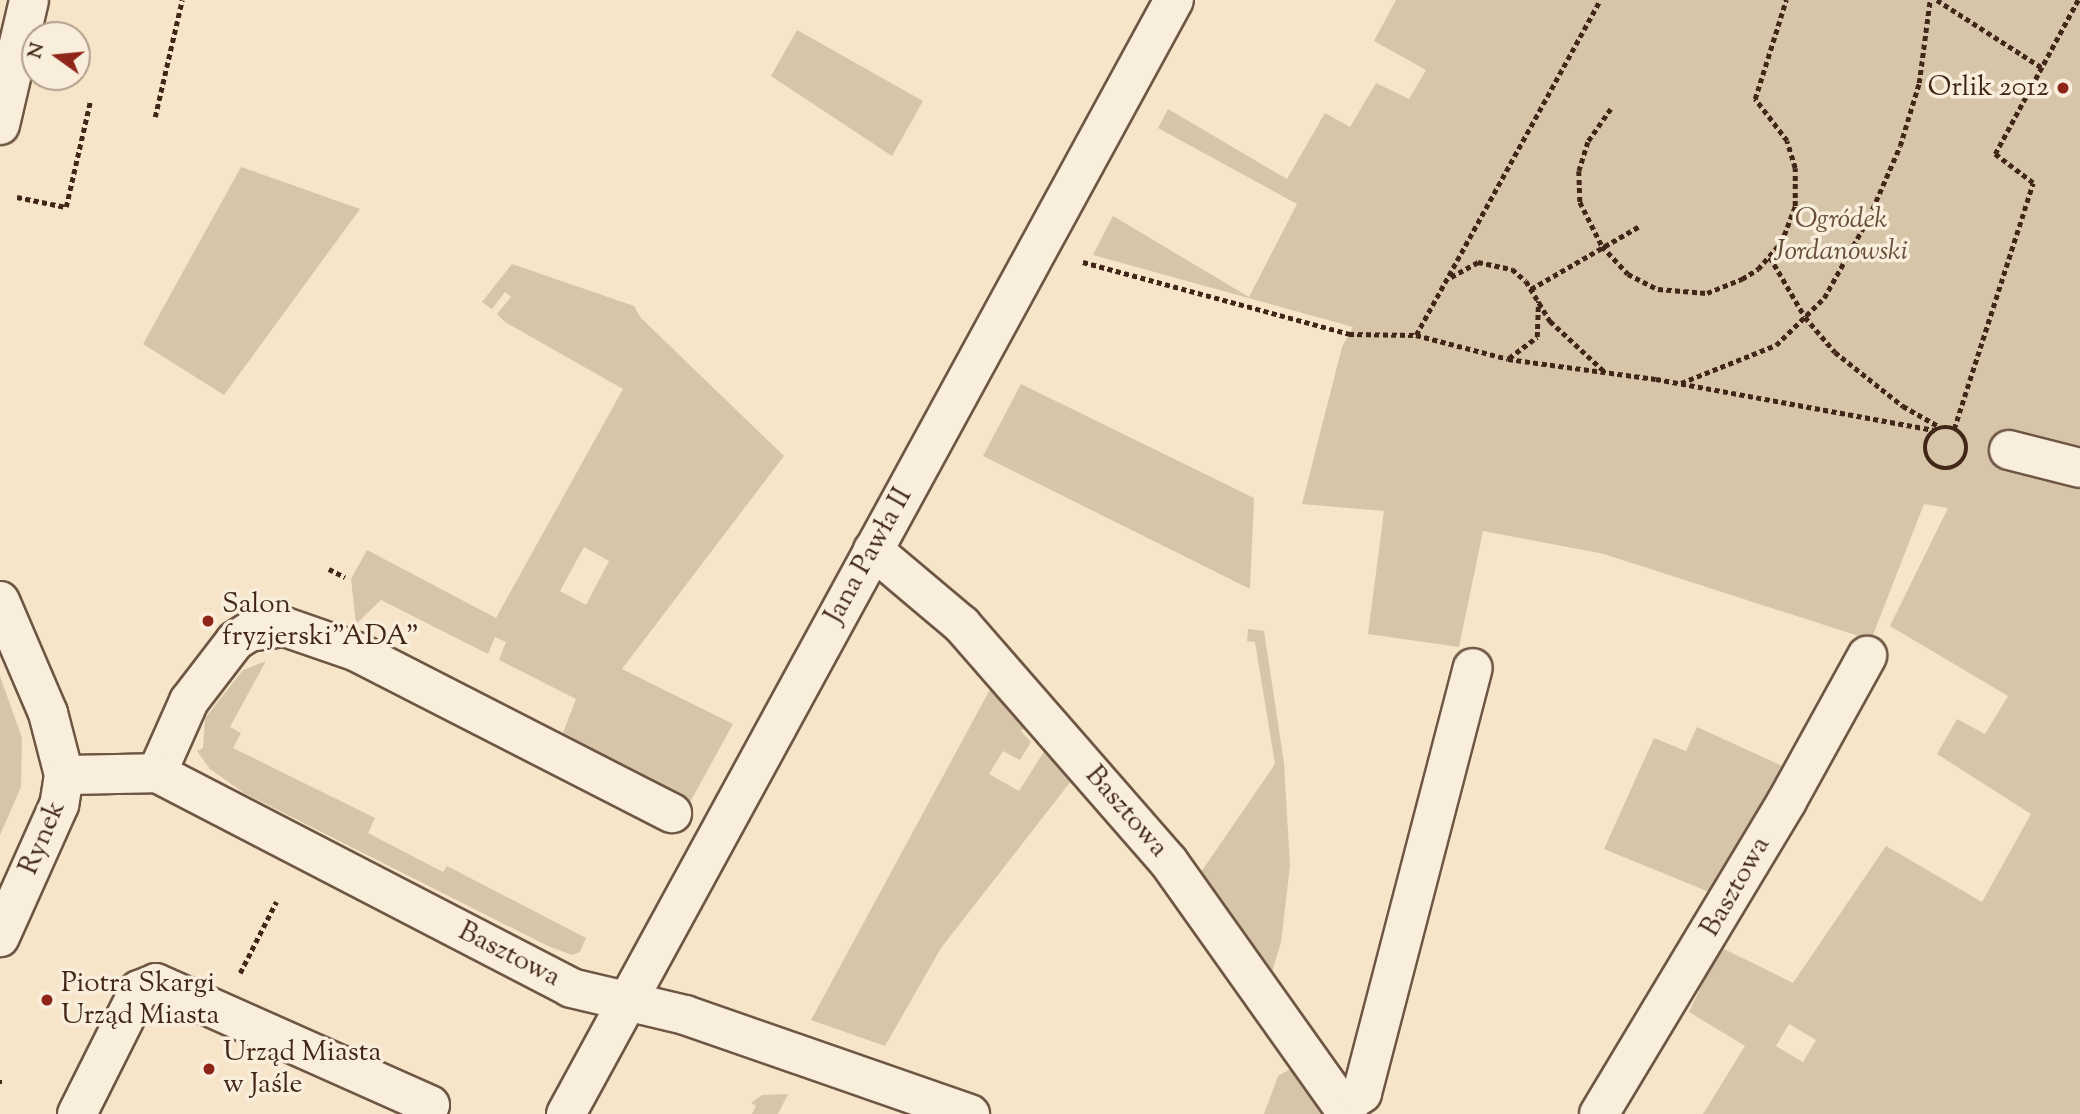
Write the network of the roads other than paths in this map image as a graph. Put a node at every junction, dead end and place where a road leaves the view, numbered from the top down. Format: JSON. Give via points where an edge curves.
{"nodes":[{"id":1,"x":29,"y":0,"type":"edge"},
{"id":2,"x":1174,"y":0,"type":"edge"},
{"id":3,"x":0,"y":125,"type":"edge"},
{"id":4,"x":2009,"y":450,"type":"dead end"},
{"id":5,"x":2080,"y":468,"type":"edge"},
{"id":6,"x":873,"y":550,"type":"junction"},
{"id":7,"x":0,"y":601,"type":"edge"},
{"id":8,"x":1867,"y":656,"type":"dead end"},
{"id":9,"x":1474,"y":668,"type":"dead end"},
{"id":10,"x":157,"y":773,"type":"junction"},
{"id":11,"x":64,"y":775,"type":"junction"},
{"id":12,"x":672,"y":813,"type":"dead end"},
{"id":13,"x":0,"y":937,"type":"edge"},
{"id":14,"x":626,"y":1002,"type":"junction"},
{"id":15,"x":430,"y":1105,"type":"dead end"},
{"id":16,"x":1345,"y":1110,"type":"edge"},
{"id":17,"x":77,"y":1114,"type":"edge"},
{"id":18,"x":566,"y":1114,"type":"edge"},
{"id":19,"x":970,"y":1114,"type":"edge"},
{"id":20,"x":1599,"y":1114,"type":"edge"}],
"edges":[{"from":1,"to":3,"type":"street"},
{"from":2,"to":6,"type":"street","name":"Jana Pawła II"},
{"from":4,"to":5,"type":"street"},
{"from":6,"to":14,"type":"street","name":"Jana Pawła II"},
{"from":6,"to":16,"type":"street","name":"Basztowa","via":[[962,625],[1168,861]]},
{"from":7,"to":11,"type":"street","via":[[48,713]]},
{"from":8,"to":20,"type":"street","name":"Basztowa","via":[[1787,801]]},
{"from":9,"to":16,"type":"street","name":"Basztowa","via":[[1362,1093]]},
{"from":10,"to":11,"type":"street","name":"Basztowa"},
{"from":10,"to":12,"type":"street","via":[[188,701],[235,641],[249,632],[285,628],[358,652]]},
{"from":10,"to":14,"type":"street","name":"Basztowa","via":[[571,988]]},
{"from":11,"to":13,"type":"street","name":"Rynek","via":[[59,805]]},
{"from":14,"to":18,"type":"street","name":"Jana Pawła II"},
{"from":14,"to":19,"type":"street","name":"Basztowa","via":[[685,1015]]},
{"from":15,"to":17,"type":"street","via":[[156,983],[139,990]]}]}
